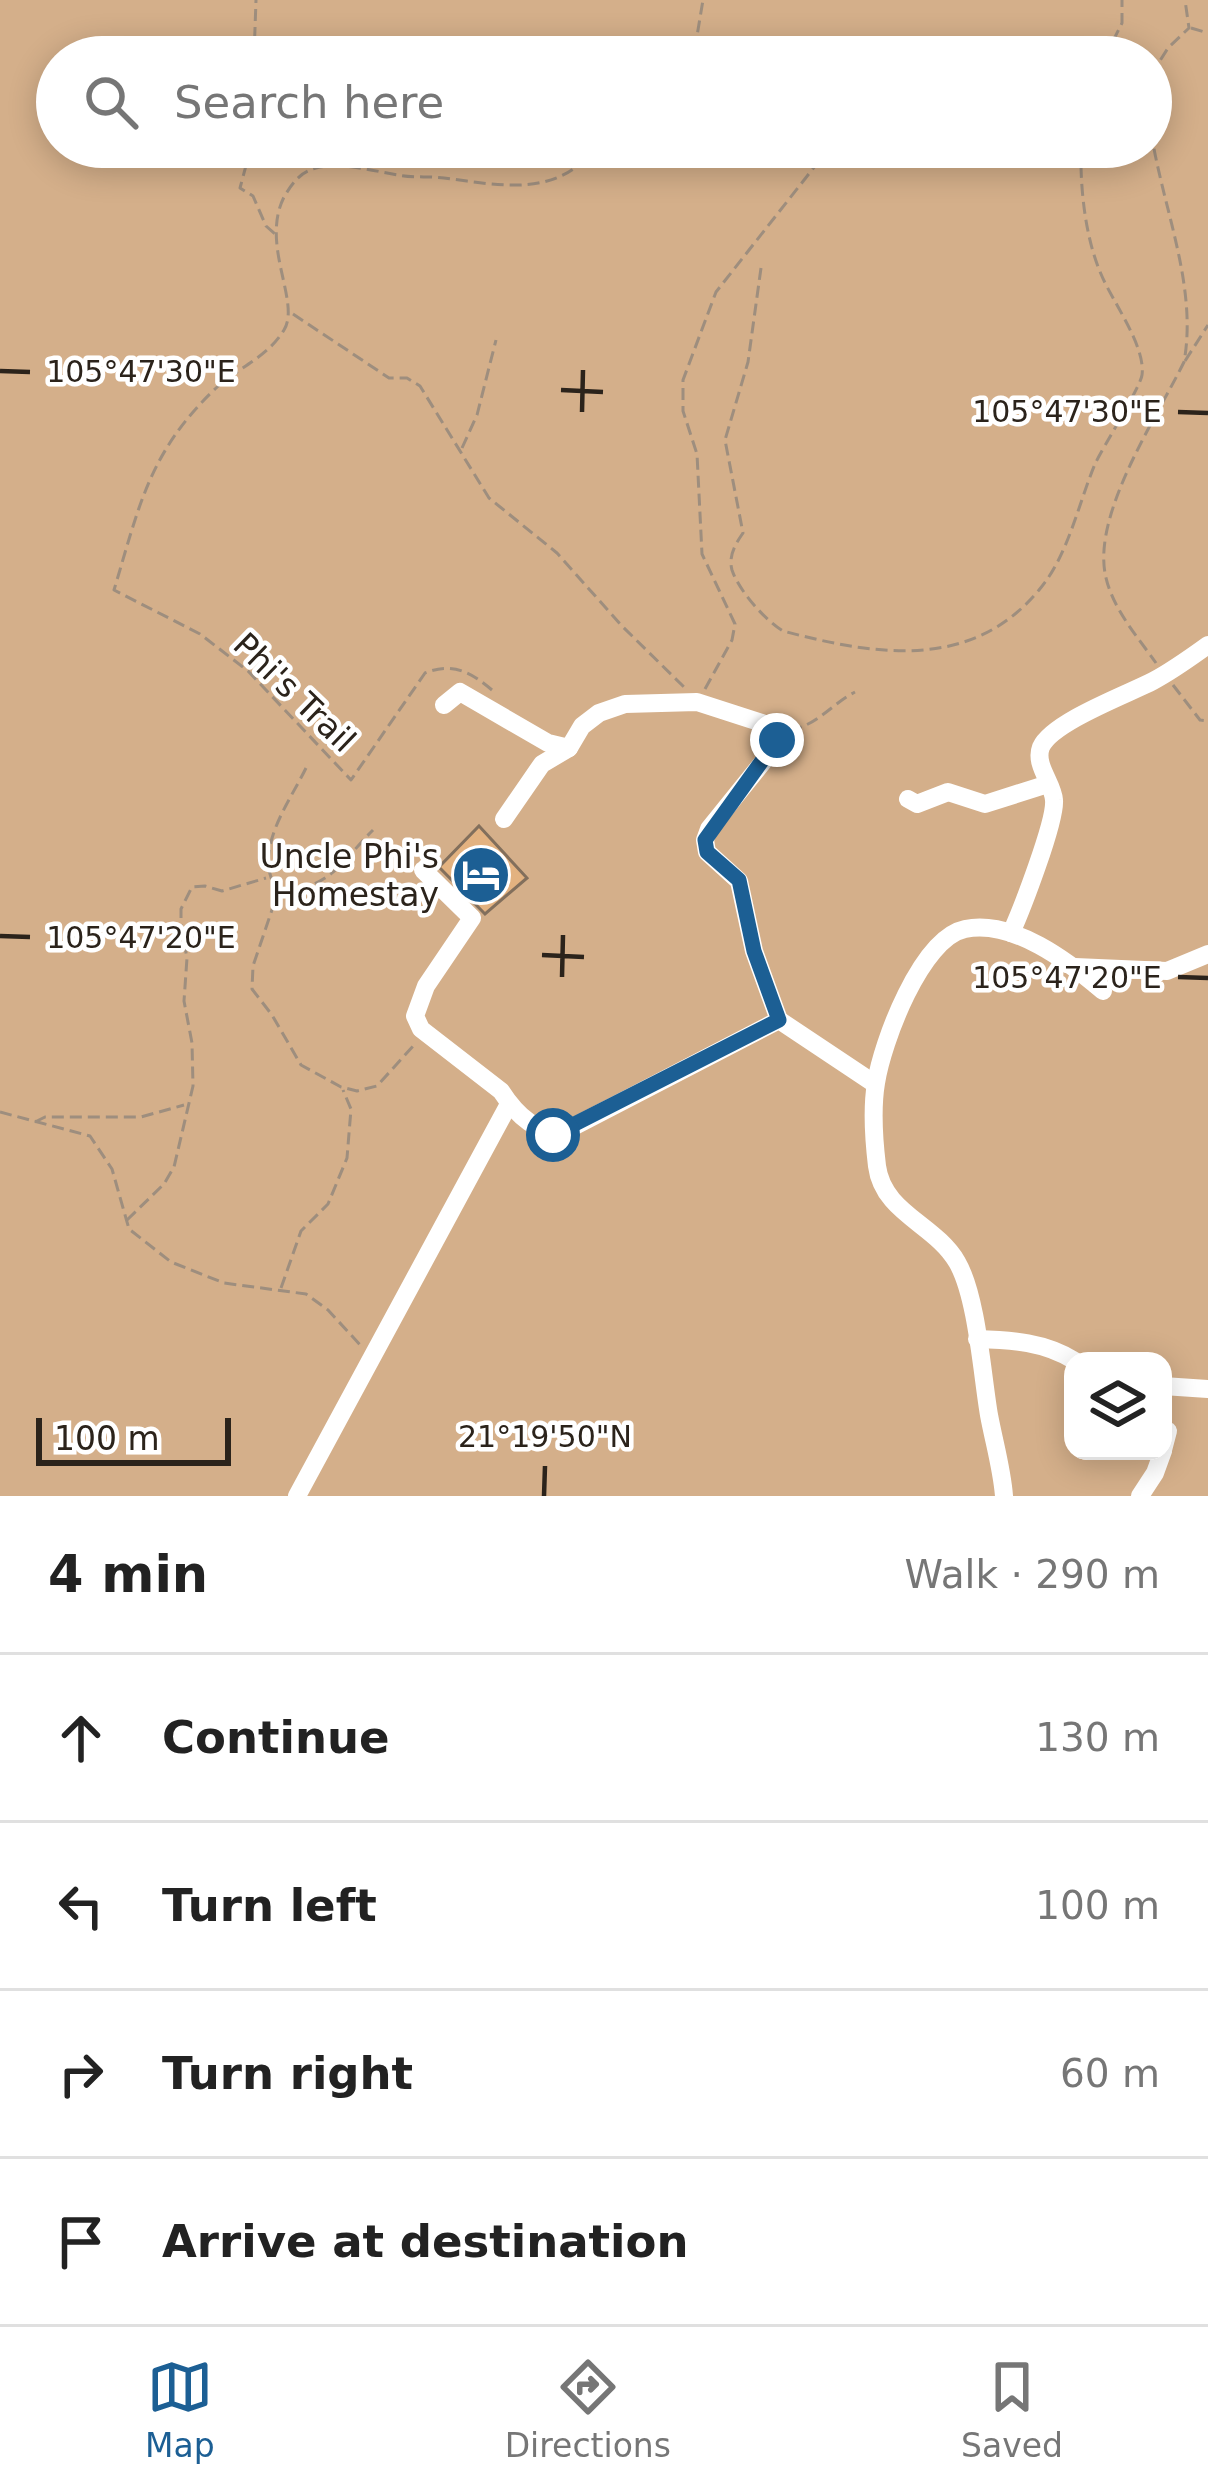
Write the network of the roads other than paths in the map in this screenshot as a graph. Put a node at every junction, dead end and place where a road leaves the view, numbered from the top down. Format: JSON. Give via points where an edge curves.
{"nodes":[{"id":1,"x":1208,"y":646,"type":"edge"},
{"id":2,"x":444,"y":705,"type":"dead end"},
{"id":3,"x":569,"y":748,"type":"junction"},
{"id":4,"x":1048,"y":784,"type":"junction"},
{"id":5,"x":908,"y":799,"type":"dead end"},
{"id":6,"x":504,"y":819,"type":"dead end"},
{"id":7,"x":423,"y":870,"type":"dead end"},
{"id":8,"x":1011,"y":933,"type":"junction"},
{"id":9,"x":1208,"y":954,"type":"edge"},
{"id":10,"x":1075,"y":967,"type":"junction"},
{"id":11,"x":1103,"y":992,"type":"dead end"},
{"id":12,"x":779,"y":1020,"type":"junction"},
{"id":13,"x":875,"y":1084,"type":"junction"},
{"id":14,"x":509,"y":1104,"type":"junction"},
{"id":15,"x":977,"y":1340,"type":"junction"},
{"id":16,"x":1064,"y":1354,"type":"edge"},
{"id":17,"x":1172,"y":1387,"type":"edge"},
{"id":18,"x":1208,"y":1389,"type":"edge"},
{"id":19,"x":1159,"y":1460,"type":"edge"},
{"id":20,"x":297,"y":1496,"type":"edge"},
{"id":21,"x":1004,"y":1496,"type":"edge"},
{"id":22,"x":1140,"y":1496,"type":"edge"}],
"edges":[{"from":1,"to":4,"type":"street","via":[[1052,735],[1041,746]]},
{"from":2,"to":3,"type":"street","via":[[460,692]]},
{"from":3,"to":6,"type":"street","via":[[542,764]]},
{"from":3,"to":12,"type":"street","via":[[599,712],[647,700],[697,702],[770,729],[775,747],[705,840],[707,852],[739,880]]},
{"from":4,"to":5,"type":"street","via":[[986,804],[956,792],[917,804]]},
{"from":4,"to":8,"type":"street","via":[[1052,815]]},
{"from":7,"to":14,"type":"street","via":[[472,918],[415,1016]]},
{"from":8,"to":10,"type":"street"},
{"from":8,"to":13,"type":"street","via":[[962,929],[949,936],[900,1007]]},
{"from":9,"to":10,"type":"street","via":[[1167,971]]},
{"from":10,"to":11,"type":"street"},
{"from":12,"to":13,"type":"street"},
{"from":12,"to":14,"type":"street","via":[[553,1135]]},
{"from":13,"to":15,"type":"street","via":[[882,1187],[959,1265]]},
{"from":14,"to":20,"type":"street"},
{"from":15,"to":16,"type":"street"},
{"from":15,"to":21,"type":"street"},
{"from":17,"to":18,"type":"street"},
{"from":19,"to":22,"type":"street"}]}
